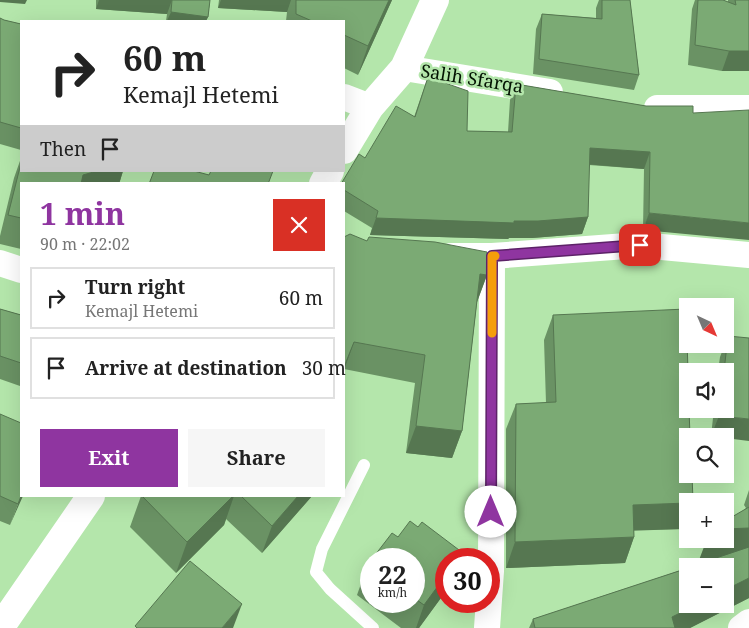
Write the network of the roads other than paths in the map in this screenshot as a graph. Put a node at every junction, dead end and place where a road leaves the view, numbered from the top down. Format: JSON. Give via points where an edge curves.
{"nodes":[{"id":1,"x":435,"y":0,"type":"edge"},
{"id":2,"x":404,"y":68,"type":"junction"},
{"id":3,"x":571,"y":95,"type":"edge"},
{"id":4,"x":345,"y":97,"type":"edge"},
{"id":5,"x":630,"y":105,"type":"edge"},
{"id":6,"x":370,"y":107,"type":"junction"},
{"id":7,"x":749,"y":108,"type":"edge"},
{"id":8,"x":345,"y":148,"type":"edge"},
{"id":9,"x":749,"y":254,"type":"edge"},
{"id":10,"x":423,"y":255,"type":"edge"},
{"id":11,"x":492,"y":256,"type":"junction"},
{"id":12,"x":0,"y":263,"type":"edge"},
{"id":13,"x":20,"y":270,"type":"edge"},
{"id":14,"x":364,"y":465,"type":"dead end"},
{"id":15,"x":90,"y":497,"type":"edge"},
{"id":16,"x":749,"y":622,"type":"edge"},
{"id":17,"x":481,"y":627,"type":"edge"},
{"id":18,"x":0,"y":628,"type":"edge"},
{"id":19,"x":373,"y":628,"type":"edge"},
{"id":20,"x":741,"y":628,"type":"edge"}],
"edges":[{"from":1,"to":2,"type":"main road"},
{"from":2,"to":3,"type":"street","name":"Salih Sfarqa"},
{"from":2,"to":6,"type":"main road"},
{"from":4,"to":6,"type":"street"},
{"from":5,"to":7,"type":"street"},
{"from":6,"to":8,"type":"main road"},
{"from":9,"to":11,"type":"street","via":[[640,245]]},
{"from":10,"to":11,"type":"street"},
{"from":11,"to":17,"type":"street","via":[[491,571]]},
{"from":12,"to":13,"type":"street"},
{"from":14,"to":19,"type":"lane","via":[[322,549],[316,572]]},
{"from":15,"to":18,"type":"main road"},
{"from":16,"to":20,"type":"street"}]}
